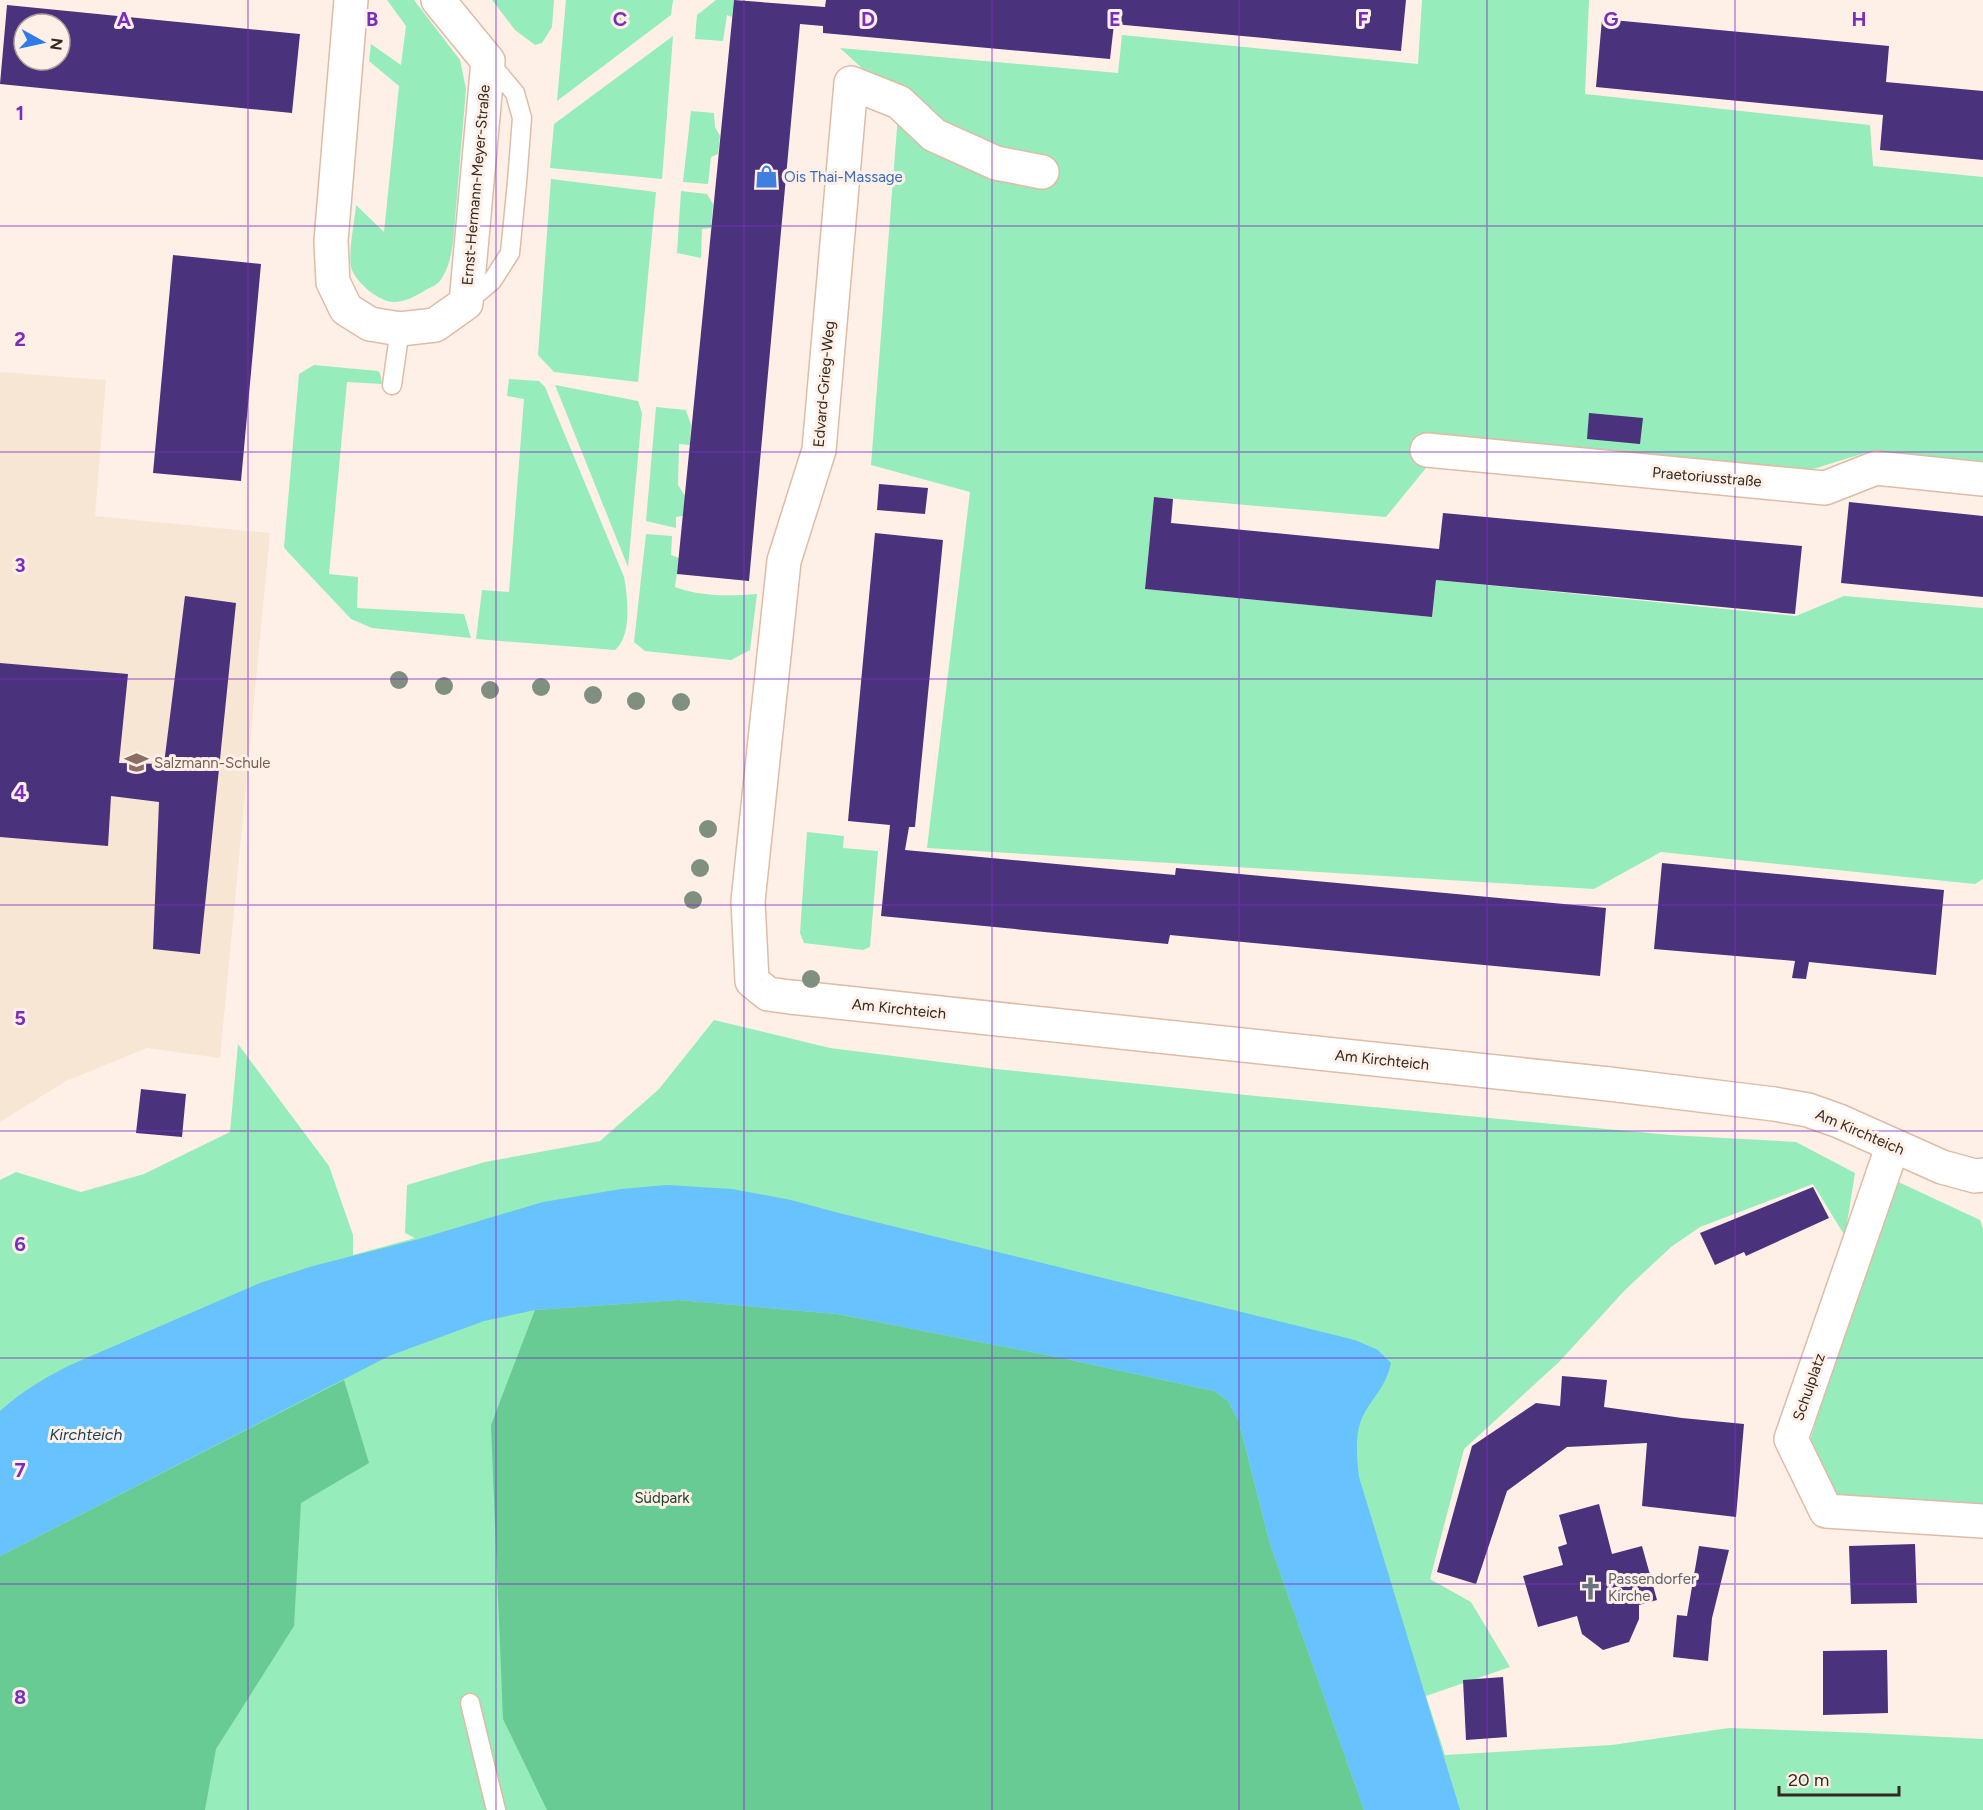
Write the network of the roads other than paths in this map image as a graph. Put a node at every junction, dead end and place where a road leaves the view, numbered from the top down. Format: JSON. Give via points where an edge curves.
{"nodes":[{"id":1,"x":351,"y":0,"type":"edge"},
{"id":2,"x":438,"y":0,"type":"edge"},
{"id":3,"x":1042,"y":172,"type":"dead end"},
{"id":4,"x":400,"y":329,"type":"junction"},
{"id":5,"x":392,"y":386,"type":"dead end"},
{"id":6,"x":1427,"y":450,"type":"dead end"},
{"id":7,"x":1983,"y":479,"type":"edge"},
{"id":8,"x":768,"y":994,"type":"joint"},
{"id":9,"x":1893,"y":1145,"type":"junction"},
{"id":10,"x":1983,"y":1174,"type":"edge"},
{"id":11,"x":1983,"y":1521,"type":"edge"},
{"id":12,"x":470,"y":1703,"type":"dead end"},
{"id":13,"x":496,"y":1810,"type":"edge"}],
"edges":[{"from":1,"to":4,"type":"street","name":"Ernst-Hermann-Meyer-Straße","via":[[331,241],[333,282],[346,309],[370,324]]},
{"from":2,"to":4,"type":"street","name":"Ernst-Hermann-Meyer-Straße","via":[[488,61],[466,303],[435,325]]},
{"from":3,"to":8,"type":"street","name":"Edvard-Grieg-Weg","via":[[996,163],[934,135],[899,102],[851,83],[819,450],[784,561],[748,901],[752,981]]},
{"from":4,"to":5,"type":"lane"},
{"from":6,"to":7,"type":"street","name":"Praetoriusstraße","via":[[1825,488],[1876,468]]},
{"from":8,"to":9,"type":"street","name":"Am Kirchteich","via":[[1773,1104],[1808,1110]]},
{"from":9,"to":10,"type":"street","name":"Am Kirchteich","via":[[1942,1167],[1975,1176]]},
{"from":9,"to":11,"type":"street","name":"Schulplatz","via":[[1791,1439],[1826,1511]]},
{"from":12,"to":13,"type":"lane"}]}
